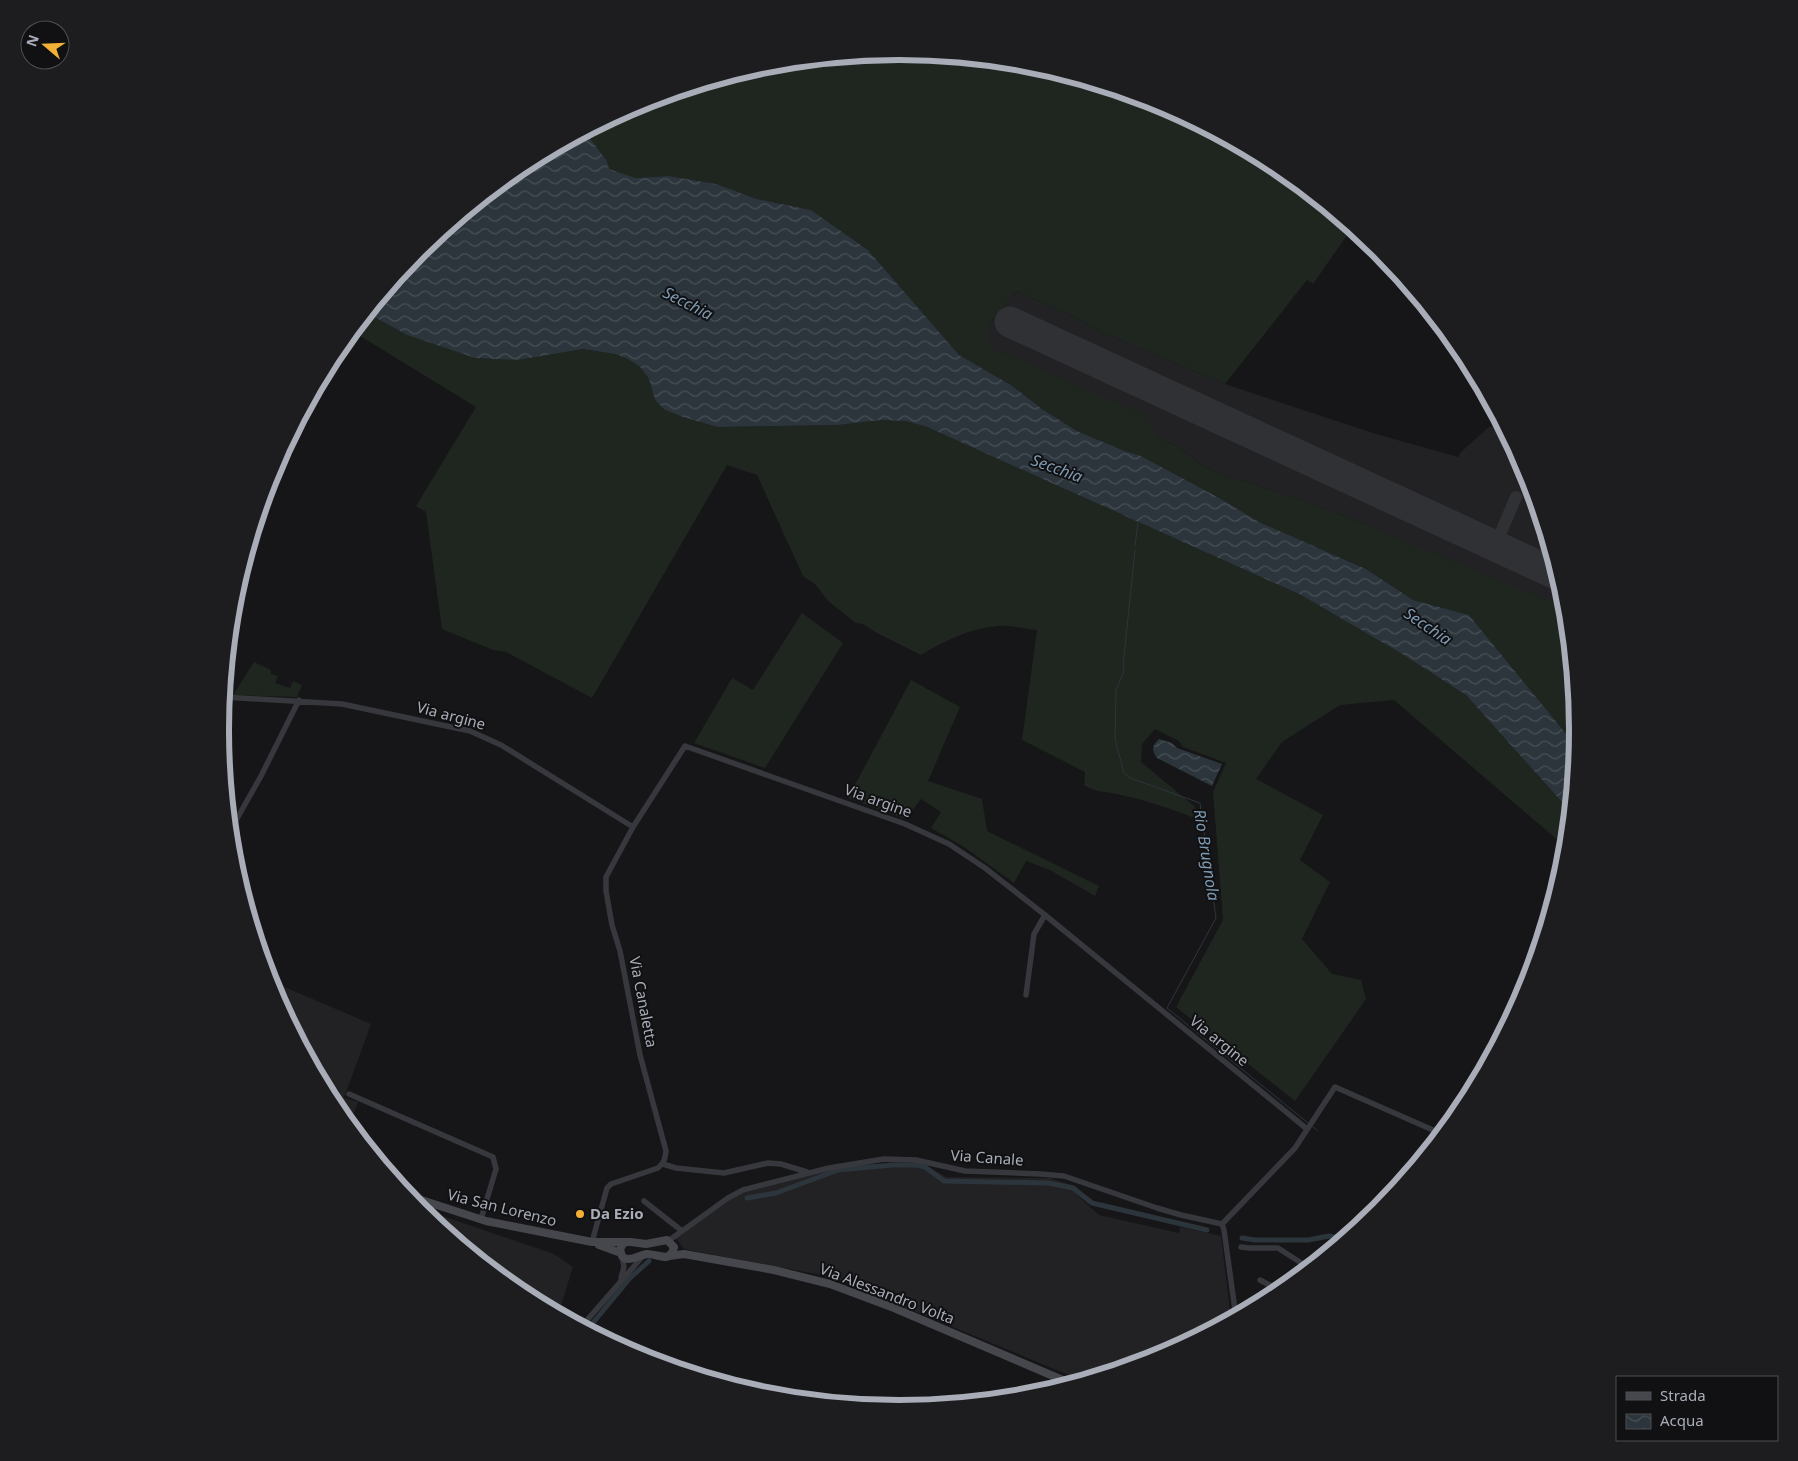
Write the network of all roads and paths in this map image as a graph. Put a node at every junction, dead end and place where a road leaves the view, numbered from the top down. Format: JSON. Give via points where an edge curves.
{"nodes":[{"id":1,"x":230,"y":698,"type":"edge"},
{"id":2,"x":299,"y":700,"type":"junction"},
{"id":3,"x":685,"y":746,"type":"joint"},
{"id":4,"x":235,"y":822,"type":"edge"},
{"id":5,"x":633,"y":827,"type":"junction"},
{"id":6,"x":1045,"y":915,"type":"junction"},
{"id":7,"x":1026,"y":995,"type":"dead end"},
{"id":8,"x":348,"y":1094,"type":"dead end"},
{"id":9,"x":1309,"y":1126,"type":"junction"},
{"id":10,"x":1436,"y":1132,"type":"edge"},
{"id":11,"x":663,"y":1164,"type":"junction"},
{"id":12,"x":809,"y":1172,"type":"junction"},
{"id":13,"x":420,"y":1200,"type":"edge"},
{"id":14,"x":644,"y":1201,"type":"dead end"},
{"id":15,"x":481,"y":1220,"type":"junction"},
{"id":16,"x":1222,"y":1224,"type":"junction"},
{"id":17,"x":682,"y":1231,"type":"junction"},
{"id":18,"x":592,"y":1242,"type":"junction"},
{"id":19,"x":624,"y":1243,"type":"junction"},
{"id":20,"x":672,"y":1245,"type":"junction"},
{"id":21,"x":1241,"y":1247,"type":"dead end"},
{"id":22,"x":621,"y":1254,"type":"junction"},
{"id":23,"x":647,"y":1254,"type":"junction"},
{"id":24,"x":684,"y":1254,"type":"junction"},
{"id":25,"x":669,"y":1256,"type":"junction"},
{"id":26,"x":1304,"y":1265,"type":"edge"},
{"id":27,"x":621,"y":1280,"type":"junction"},
{"id":28,"x":1260,"y":1280,"type":"dead end"},
{"id":29,"x":1273,"y":1287,"type":"edge"},
{"id":30,"x":1236,"y":1310,"type":"edge"},
{"id":31,"x":585,"y":1323,"type":"edge"},
{"id":32,"x":1063,"y":1380,"type":"edge"}],
"edges":[{"from":1,"to":2,"type":"street","name":"Via argine"},
{"from":2,"to":4,"type":"street"},
{"from":2,"to":5,"type":"street","name":"Via argine","via":[[351,705],[476,733]]},
{"from":3,"to":5,"type":"street","name":"Via Canaletta"},
{"from":3,"to":6,"type":"street","name":"Via argine","via":[[905,824],[950,844]]},
{"from":5,"to":11,"type":"street","name":"Via Canaletta","via":[[608,872],[606,892],[640,1055],[666,1151]]},
{"from":6,"to":7,"type":"street","via":[[1034,934]]},
{"from":6,"to":9,"type":"street","name":"Via argine"},
{"from":8,"to":15,"type":"street","via":[[493,1157],[496,1169]]},
{"from":9,"to":10,"type":"street","via":[[1335,1087]]},
{"from":9,"to":16,"type":"street","via":[[1286,1159]]},
{"from":11,"to":12,"type":"street","via":[[724,1173],[768,1163]]},
{"from":11,"to":18,"type":"street","via":[[652,1171],[609,1185]]},
{"from":12,"to":16,"type":"street","name":"Via Canale","via":[[895,1158],[965,1171],[1064,1176],[1157,1208]]},
{"from":12,"to":17,"type":"street","name":"Via Canale","via":[[743,1190]]},
{"from":13,"to":15,"type":"main road","name":"Via San Lorenzo"},
{"from":14,"to":17,"type":"street"},
{"from":15,"to":18,"type":"main road","name":"Via San Lorenzo"},
{"from":16,"to":30,"type":"street"},
{"from":17,"to":20,"type":"street","name":"Via Canale","via":[[671,1239]]},
{"from":18,"to":19,"type":"main road"},
{"from":18,"to":22,"type":"main road"},
{"from":19,"to":20,"type":"main road","via":[[646,1244],[664,1240]]},
{"from":19,"to":22,"type":"main road"},
{"from":20,"to":24,"type":"main road"},
{"from":20,"to":25,"type":"main road"},
{"from":21,"to":26,"type":"street","via":[[1278,1248]]},
{"from":22,"to":23,"type":"main road","via":[[628,1259]]},
{"from":22,"to":27,"type":"street","via":[[624,1267]]},
{"from":23,"to":25,"type":"main road"},
{"from":23,"to":27,"type":"street"},
{"from":24,"to":25,"type":"main road"},
{"from":24,"to":32,"type":"main road","name":"Via Alessandro Volta","via":[[774,1270],[839,1287]]},
{"from":27,"to":31,"type":"street"},
{"from":28,"to":29,"type":"street"}]}
